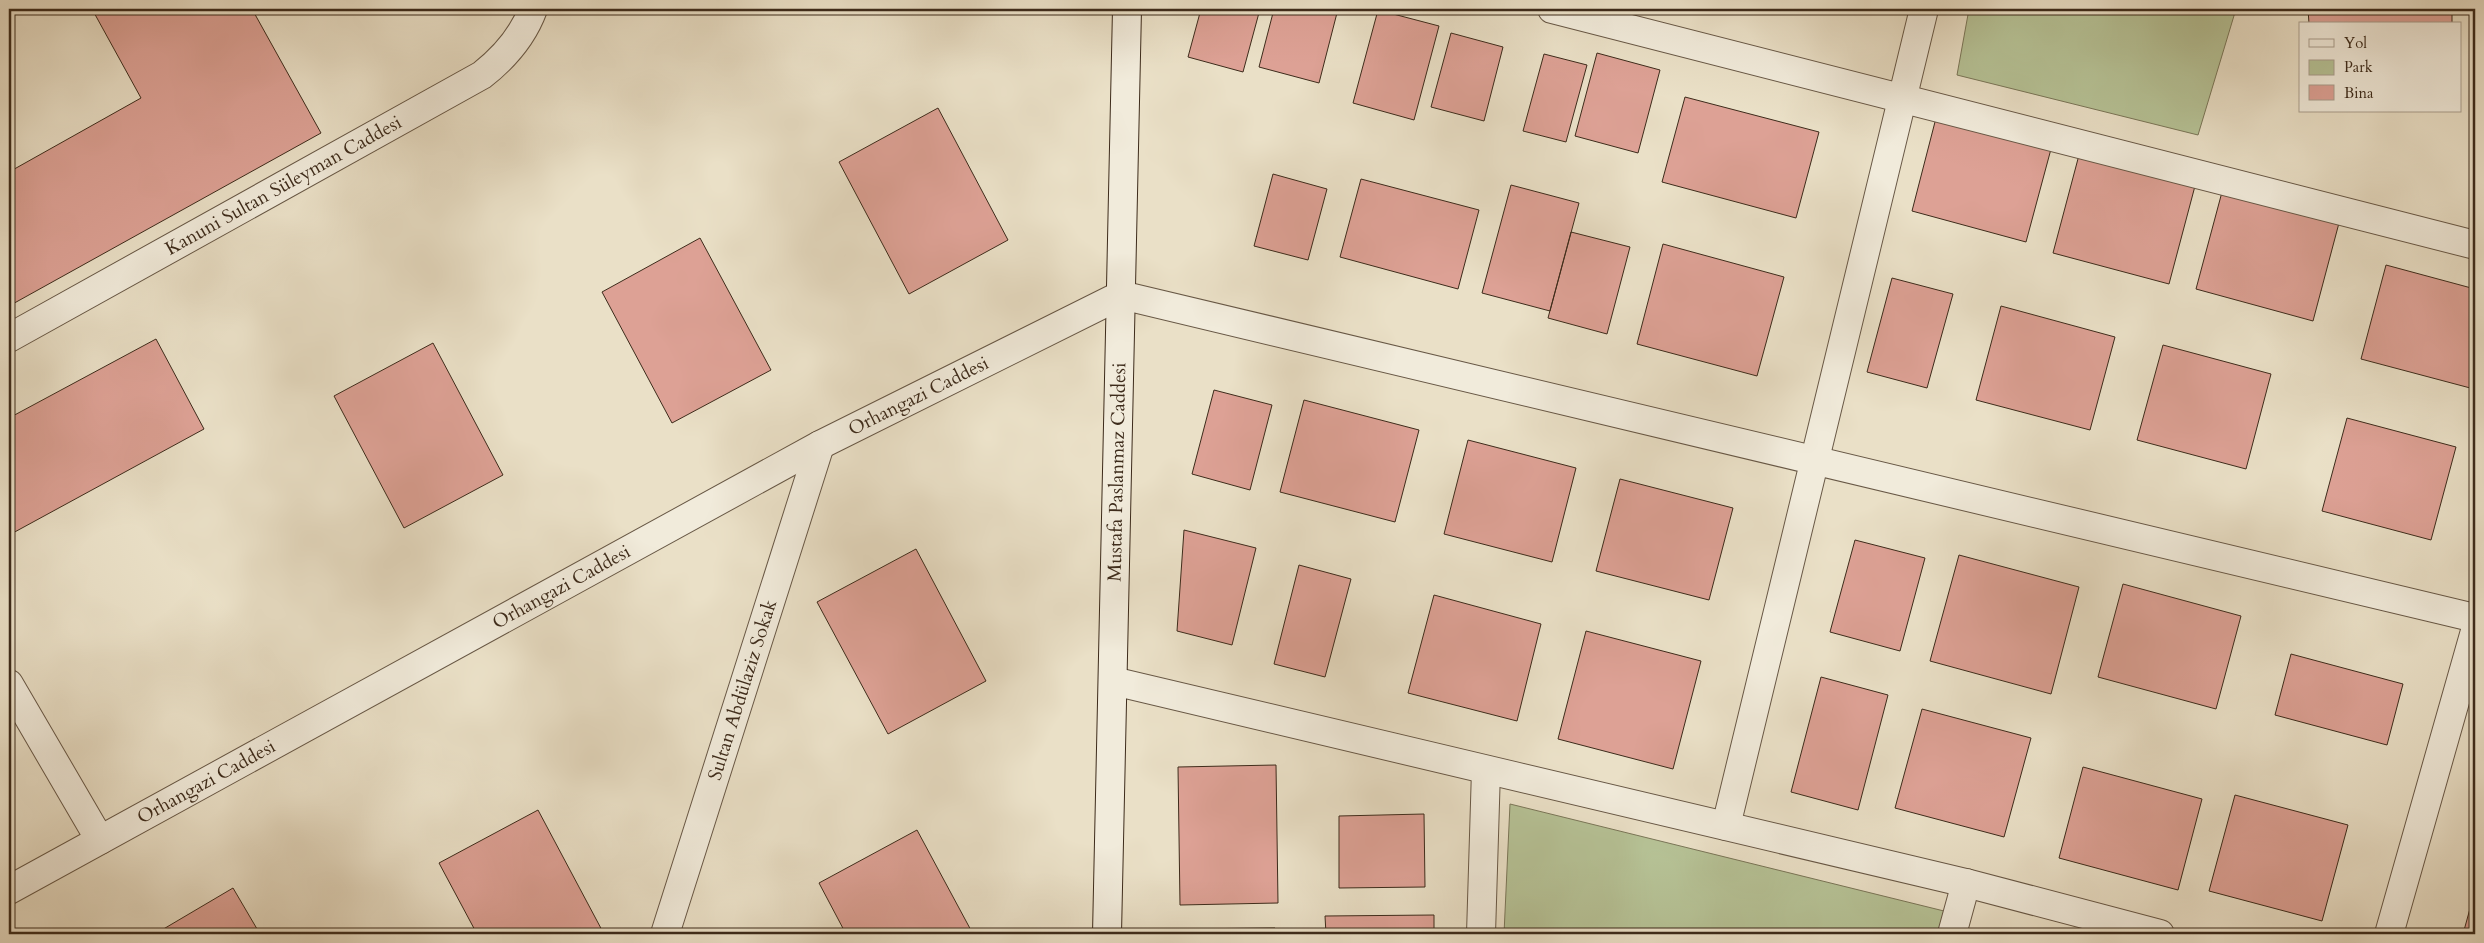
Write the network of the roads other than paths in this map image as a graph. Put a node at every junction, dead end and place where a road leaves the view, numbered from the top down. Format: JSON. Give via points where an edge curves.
{"nodes":[{"id":1,"x":533,"y":9,"type":"edge"},
{"id":2,"x":1127,"y":9,"type":"edge"},
{"id":3,"x":1552,"y":9,"type":"edge"},
{"id":4,"x":1924,"y":9,"type":"edge"},
{"id":5,"x":1903,"y":98,"type":"junction"},
{"id":6,"x":2475,"y":245,"type":"edge"},
{"id":7,"x":1121,"y":295,"type":"junction"},
{"id":8,"x":9,"y":338,"type":"edge"},
{"id":9,"x":820,"y":444,"type":"junction"},
{"id":10,"x":1815,"y":461,"type":"junction"},
{"id":11,"x":2475,"y":618,"type":"edge"},
{"id":12,"x":2475,"y":631,"type":"edge"},
{"id":13,"x":1112,"y":681,"type":"junction"},
{"id":14,"x":9,"y":684,"type":"edge"},
{"id":15,"x":1486,"y":770,"type":"junction"},
{"id":16,"x":1726,"y":826,"type":"junction"},
{"id":17,"x":100,"y":840,"type":"junction"},
{"id":18,"x":1966,"y":883,"type":"junction"},
{"id":19,"x":9,"y":890,"type":"edge"},
{"id":20,"x":665,"y":934,"type":"edge"},
{"id":21,"x":1107,"y":934,"type":"edge"},
{"id":22,"x":1480,"y":934,"type":"edge"},
{"id":23,"x":1952,"y":934,"type":"edge"},
{"id":24,"x":2160,"y":934,"type":"edge"},
{"id":25,"x":2389,"y":934,"type":"edge"}],
"edges":[{"from":1,"to":8,"type":"street","name":"Kanuni Sultan Süleyman Caddesi","via":[[528,24],[509,51],[482,75]]},
{"from":2,"to":7,"type":"street","name":"Mustafa Paslanmaz Caddesi"},
{"from":3,"to":5,"type":"street"},
{"from":4,"to":5,"type":"street"},
{"from":5,"to":6,"type":"street"},
{"from":5,"to":10,"type":"street"},
{"from":7,"to":9,"type":"street","name":"Orhangazi Caddesi"},
{"from":7,"to":10,"type":"street"},
{"from":7,"to":13,"type":"street","name":"Mustafa Paslanmaz Caddesi"},
{"from":9,"to":17,"type":"street","name":"Orhangazi Caddesi"},
{"from":9,"to":20,"type":"street","name":"Sultan Abdülaziz Sokak"},
{"from":10,"to":11,"type":"street"},
{"from":10,"to":16,"type":"street"},
{"from":12,"to":25,"type":"street"},
{"from":13,"to":15,"type":"street"},
{"from":13,"to":21,"type":"street","name":"Mustafa Paslanmaz Caddesi"},
{"from":14,"to":17,"type":"street"},
{"from":15,"to":16,"type":"street"},
{"from":15,"to":22,"type":"street"},
{"from":16,"to":18,"type":"street"},
{"from":17,"to":19,"type":"street","name":"Orhangazi Caddesi"},
{"from":18,"to":23,"type":"street"},
{"from":18,"to":24,"type":"street"}]}
